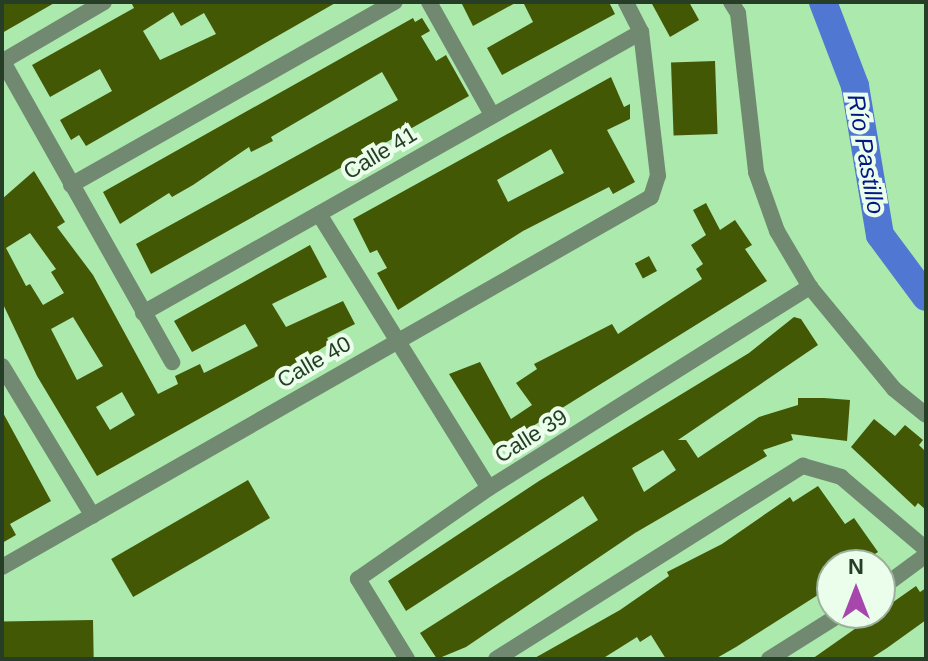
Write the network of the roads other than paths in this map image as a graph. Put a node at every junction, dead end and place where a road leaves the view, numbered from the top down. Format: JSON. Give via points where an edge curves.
{"nodes":[{"id":1,"x":104,"y":2,"type":"edge"},
{"id":2,"x":395,"y":2,"type":"edge"},
{"id":3,"x":429,"y":2,"type":"edge"},
{"id":4,"x":626,"y":2,"type":"edge"},
{"id":5,"x":731,"y":2,"type":"edge"},
{"id":6,"x":641,"y":32,"type":"junction"},
{"id":7,"x":2,"y":60,"type":"edge"},
{"id":8,"x":491,"y":113,"type":"junction"},
{"id":9,"x":71,"y":185,"type":"junction"},
{"id":10,"x":319,"y":214,"type":"junction"},
{"id":11,"x":810,"y":287,"type":"junction"},
{"id":12,"x":143,"y":313,"type":"junction"},
{"id":13,"x":395,"y":340,"type":"junction"},
{"id":14,"x":172,"y":362,"type":"dead end"},
{"id":15,"x":2,"y":366,"type":"edge"},
{"id":16,"x":926,"y":415,"type":"edge"},
{"id":17,"x":489,"y":488,"type":"junction"},
{"id":18,"x":93,"y":516,"type":"junction"},
{"id":19,"x":926,"y":549,"type":"edge"},
{"id":20,"x":926,"y":555,"type":"edge"},
{"id":21,"x":2,"y":567,"type":"edge"},
{"id":22,"x":896,"y":577,"type":"edge"},
{"id":23,"x":817,"y":629,"type":"edge"},
{"id":24,"x":407,"y":659,"type":"edge"},
{"id":25,"x":496,"y":659,"type":"edge"},
{"id":26,"x":769,"y":659,"type":"edge"}],
"edges":[{"from":1,"to":7,"type":"street"},
{"from":2,"to":9,"type":"street"},
{"from":3,"to":8,"type":"street"},
{"from":4,"to":6,"type":"street"},
{"from":5,"to":11,"type":"street","via":[[738,13],[756,172],[777,231]]},
{"from":6,"to":8,"type":"street","name":"Calle 41"},
{"from":6,"to":13,"type":"street","name":"Calle 40","via":[[658,176],[651,197]]},
{"from":7,"to":9,"type":"street"},
{"from":8,"to":10,"type":"street","name":"Calle 41"},
{"from":9,"to":12,"type":"street"},
{"from":10,"to":12,"type":"street","name":"Calle 41"},
{"from":10,"to":13,"type":"street"},
{"from":11,"to":16,"type":"street","via":[[894,389]]},
{"from":11,"to":17,"type":"street","name":"Calle 39"},
{"from":12,"to":14,"type":"street"},
{"from":13,"to":17,"type":"street"},
{"from":13,"to":18,"type":"street","name":"Calle 40"},
{"from":15,"to":18,"type":"street"},
{"from":17,"to":24,"type":"street","name":"Calle 39","via":[[358,579]]},
{"from":18,"to":21,"type":"street","name":"Calle 40"},
{"from":19,"to":25,"type":"street","via":[[841,477],[803,466]]},
{"from":20,"to":22,"type":"street"},
{"from":23,"to":26,"type":"street"}]}
